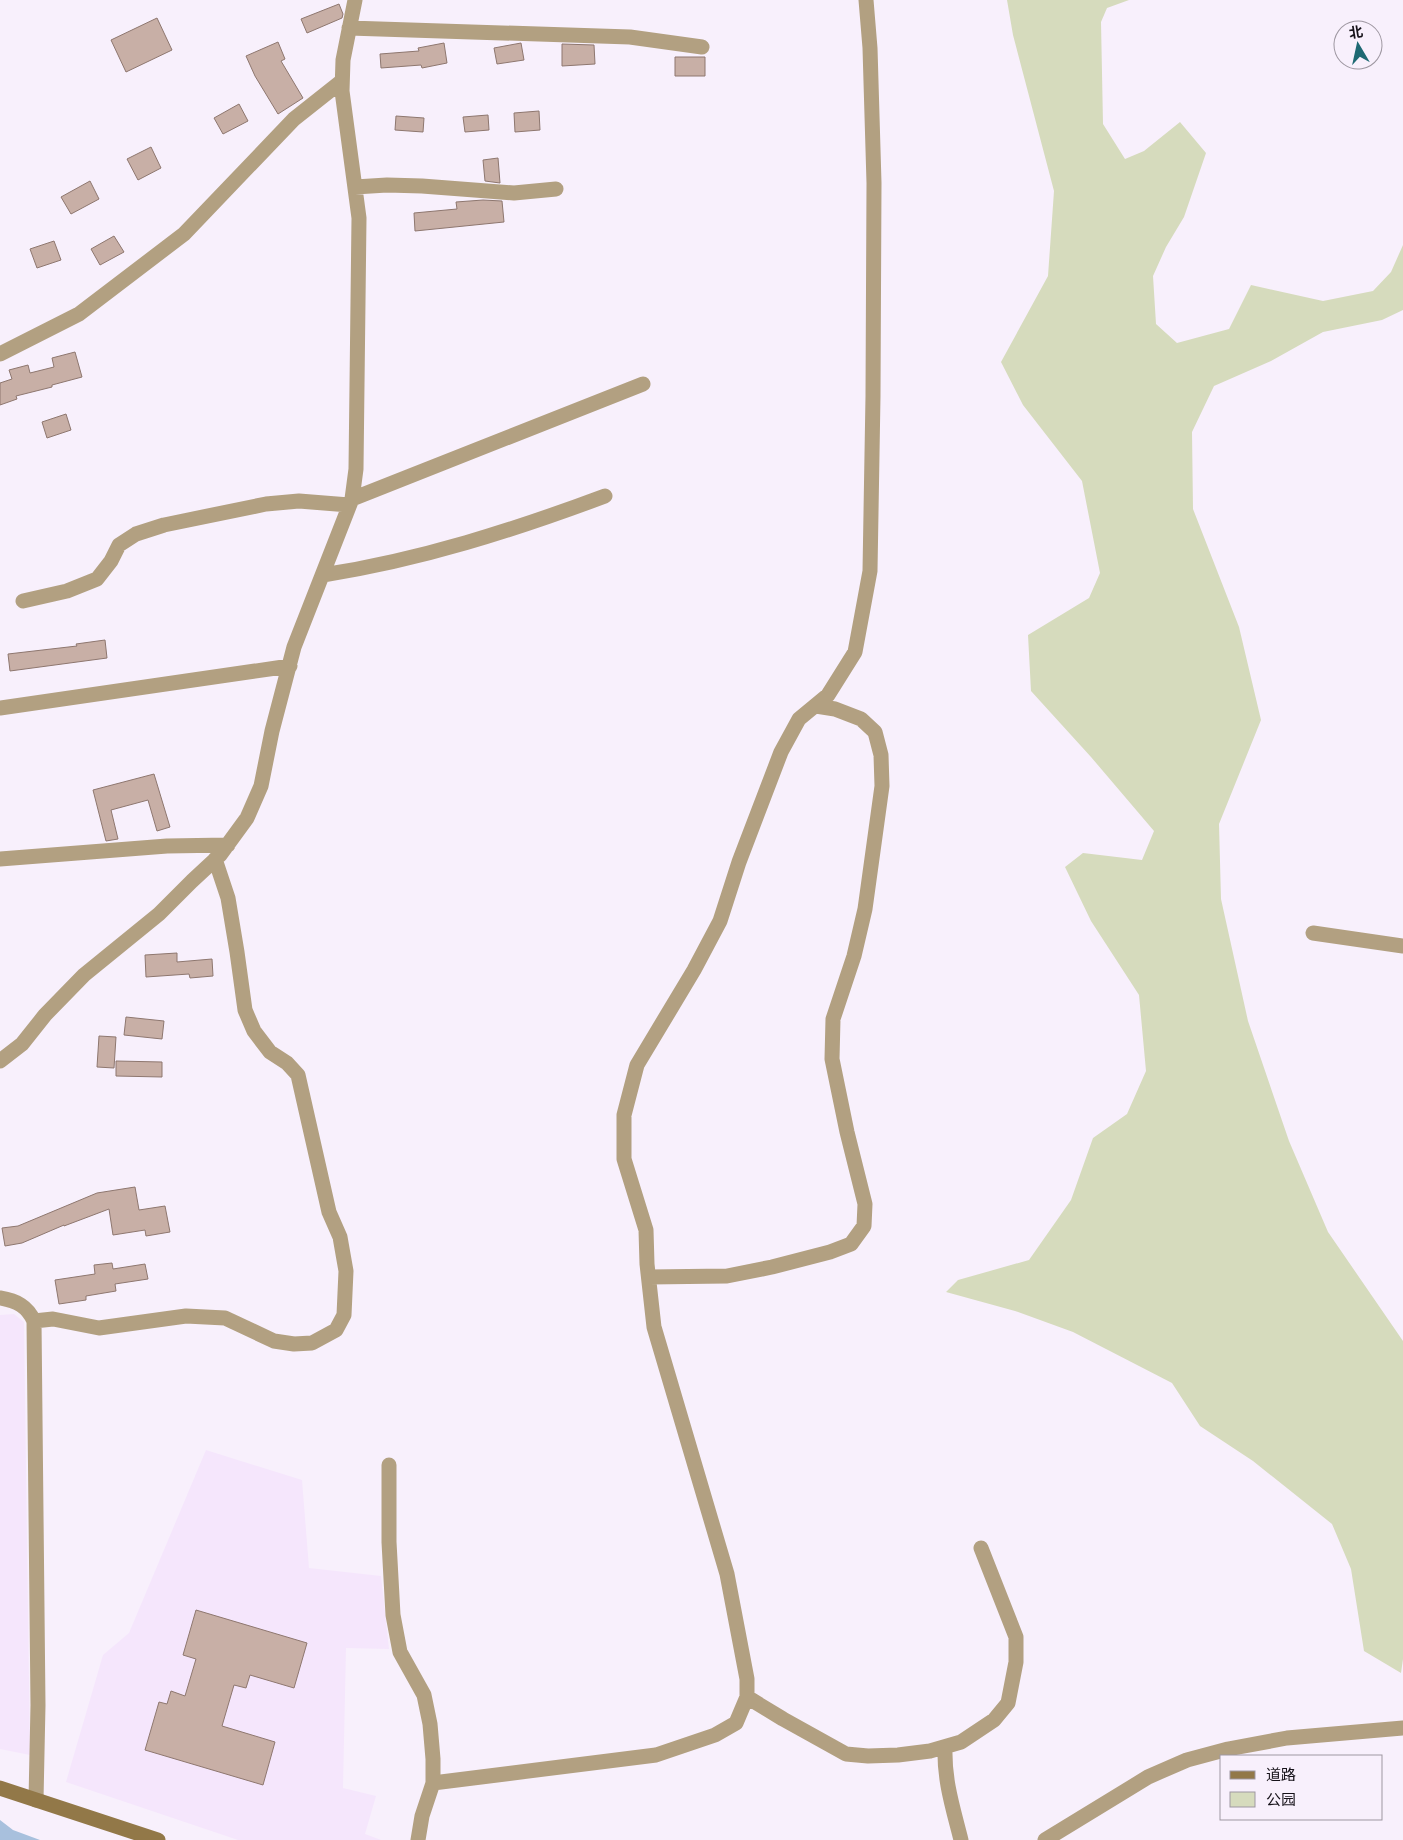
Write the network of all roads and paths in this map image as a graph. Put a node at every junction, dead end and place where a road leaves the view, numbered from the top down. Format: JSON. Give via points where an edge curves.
{"nodes":[{"id":1,"x":354,"y":0,"type":"edge"},
{"id":2,"x":866,"y":0,"type":"edge"},
{"id":3,"x":349,"y":28,"type":"junction"},
{"id":4,"x":702,"y":47,"type":"dead end"},
{"id":5,"x":342,"y":81,"type":"junction"},
{"id":6,"x":355,"y":187,"type":"junction"},
{"id":7,"x":556,"y":188,"type":"dead end"},
{"id":8,"x":0,"y":354,"type":"edge"},
{"id":9,"x":643,"y":384,"type":"dead end"},
{"id":10,"x":606,"y":496,"type":"dead end"},
{"id":11,"x":351,"y":502,"type":"junction"},
{"id":12,"x":323,"y":575,"type":"junction"},
{"id":13,"x":23,"y":601,"type":"dead end"},
{"id":14,"x":290,"y":666,"type":"junction"},
{"id":15,"x":816,"y":706,"type":"junction"},
{"id":16,"x":0,"y":708,"type":"edge"},
{"id":17,"x":228,"y":844,"type":"junction"},
{"id":18,"x":0,"y":859,"type":"edge"},
{"id":19,"x":215,"y":860,"type":"junction"},
{"id":20,"x":1312,"y":933,"type":"dead end"},
{"id":21,"x":1403,"y":946,"type":"edge"},
{"id":22,"x":1,"y":1059,"type":"edge"},
{"id":23,"x":649,"y":1277,"type":"junction"},
{"id":24,"x":0,"y":1298,"type":"edge"},
{"id":25,"x":34,"y":1321,"type":"junction"},
{"id":26,"x":389,"y":1465,"type":"dead end"},
{"id":27,"x":981,"y":1548,"type":"dead end"},
{"id":28,"x":747,"y":1697,"type":"junction"},
{"id":29,"x":1403,"y":1728,"type":"edge"},
{"id":30,"x":945,"y":1747,"type":"junction"},
{"id":31,"x":433,"y":1783,"type":"junction"},
{"id":32,"x":0,"y":1788,"type":"edge"},
{"id":33,"x":36,"y":1800,"type":"junction"},
{"id":34,"x":158,"y":1840,"type":"edge"},
{"id":35,"x":418,"y":1840,"type":"edge"},
{"id":36,"x":961,"y":1840,"type":"edge"},
{"id":37,"x":1045,"y":1840,"type":"edge"}],
"edges":[{"from":1,"to":3,"type":"street"},
{"from":2,"to":15,"type":"street","via":[[874,183],[870,571],[855,652],[828,696]]},
{"from":3,"to":4,"type":"street","via":[[630,37]]},
{"from":3,"to":5,"type":"street"},
{"from":5,"to":6,"type":"street"},
{"from":5,"to":8,"type":"street","via":[[294,119],[184,234],[79,314]]},
{"from":6,"to":7,"type":"street","via":[[422,186],[514,193]]},
{"from":6,"to":11,"type":"street","via":[[360,272],[356,469]]},
{"from":9,"to":11,"type":"street"},
{"from":10,"to":12,"type":"street","via":[[466,544]]},
{"from":11,"to":12,"type":"street"},
{"from":11,"to":13,"type":"street","via":[[266,504],[164,525],[136,534],[119,545],[98,579],[67,591]]},
{"from":12,"to":14,"type":"street"},
{"from":14,"to":16,"type":"street"},
{"from":14,"to":17,"type":"street","via":[[261,786],[247,818]]},
{"from":15,"to":23,"type":"street","via":[[799,719],[781,752],[720,921],[638,1065],[624,1115],[624,1159],[646,1230]]},
{"from":15,"to":23,"type":"street","via":[[861,719],[875,732],[881,755],[882,794],[865,909],[854,956],[833,1019],[832,1059],[865,1204],[864,1226],[851,1244],[772,1267],[726,1276]]},
{"from":17,"to":18,"type":"street"},
{"from":17,"to":19,"type":"street"},
{"from":19,"to":22,"type":"street","via":[[160,914],[84,975],[44,1015],[22,1044]]},
{"from":19,"to":25,"type":"street","via":[[228,898],[245,1010],[254,1031],[270,1052],[298,1075],[330,1212],[340,1238],[346,1271],[344,1316],[336,1330],[312,1343],[294,1344],[274,1341],[225,1318],[186,1316],[99,1328],[53,1319]]},
{"from":20,"to":21,"type":"street"},
{"from":23,"to":28,"type":"street","via":[[654,1327],[727,1574],[747,1679]]},
{"from":24,"to":25,"type":"street","via":[[12,1300],[29,1310]]},
{"from":25,"to":33,"type":"street"},
{"from":26,"to":31,"type":"street","via":[[389,1542],[394,1615],[400,1652],[424,1695],[431,1733]]},
{"from":27,"to":30,"type":"street","via":[[1016,1637],[1016,1662],[1008,1703],[994,1720],[961,1742]]},
{"from":28,"to":30,"type":"street","via":[[846,1754],[898,1755]]},
{"from":28,"to":31,"type":"street","via":[[736,1723],[715,1735],[656,1755]]},
{"from":29,"to":37,"type":"street","via":[[1287,1738],[1187,1760],[1148,1777]]},
{"from":30,"to":36,"type":"street","via":[[944,1769]]},
{"from":31,"to":35,"type":"street"},
{"from":32,"to":33,"type":"main road"},
{"from":33,"to":34,"type":"main road"}]}
